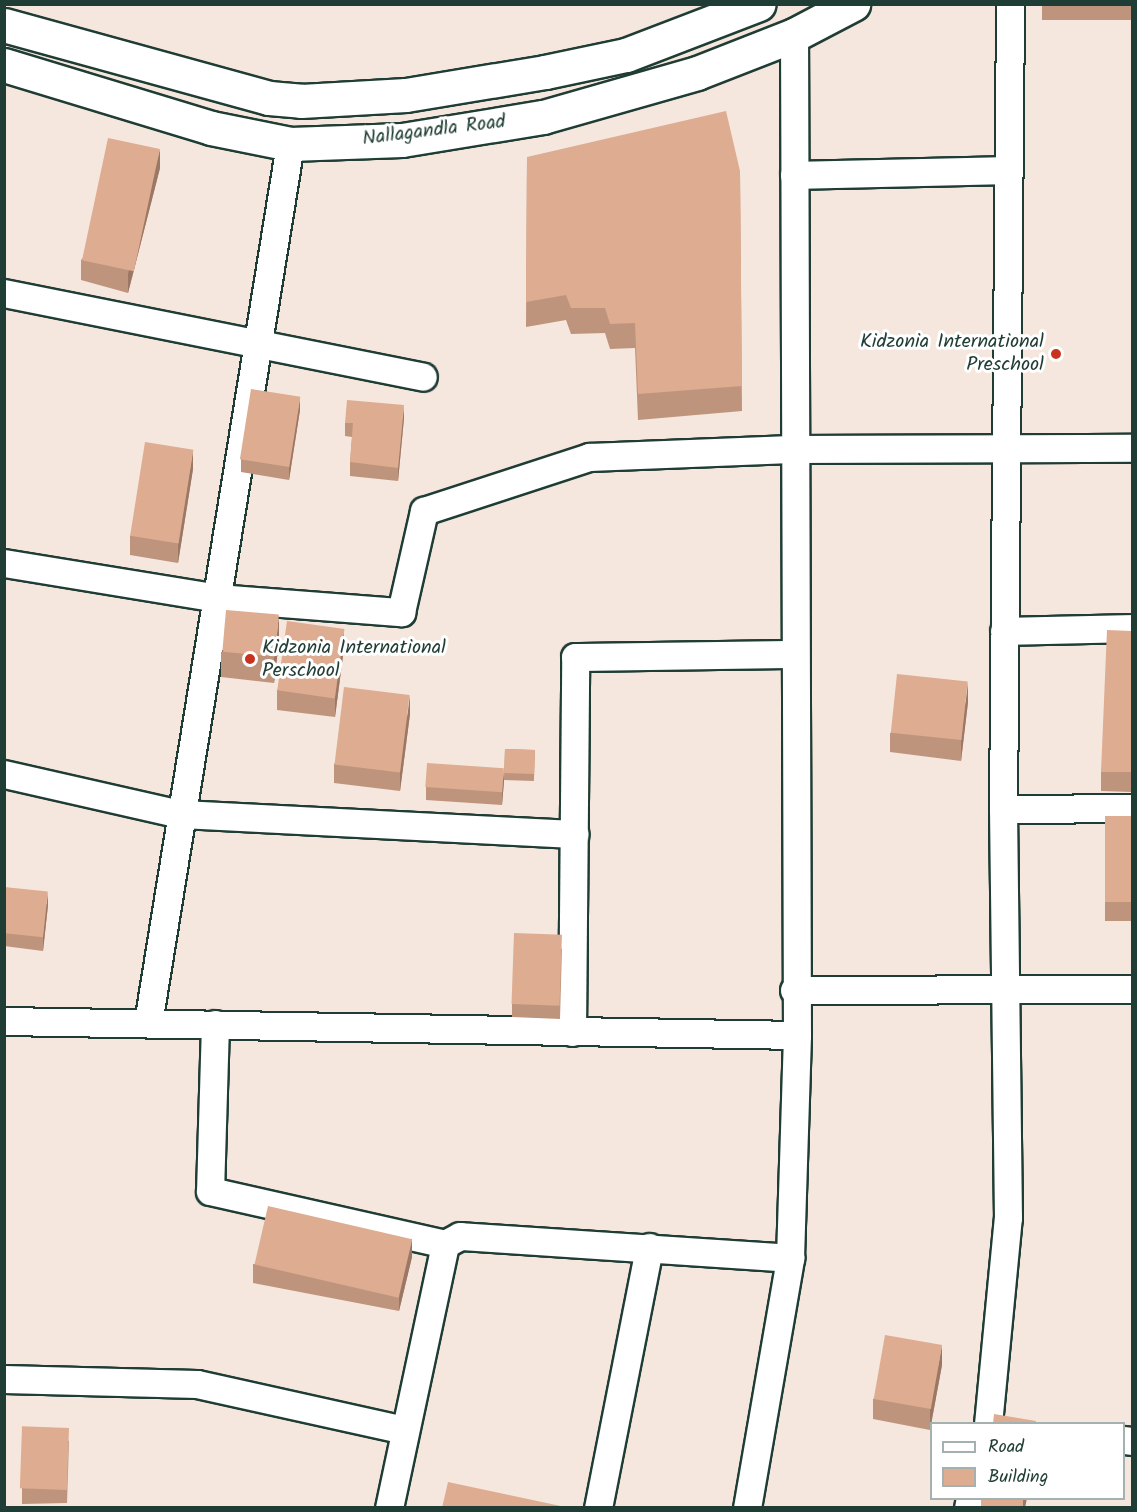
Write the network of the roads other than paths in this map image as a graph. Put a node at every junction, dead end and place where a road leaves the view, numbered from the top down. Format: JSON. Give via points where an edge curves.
{"nodes":[{"id":1,"x":759,"y":4,"type":"edge"},
{"id":2,"x":854,"y":4,"type":"edge"},
{"id":3,"x":1010,"y":4,"type":"edge"},
{"id":4,"x":4,"y":25,"type":"edge"},
{"id":5,"x":795,"y":35,"type":"junction"},
{"id":6,"x":4,"y":65,"type":"edge"},
{"id":7,"x":290,"y":144,"type":"junction"},
{"id":8,"x":1008,"y":170,"type":"junction"},
{"id":9,"x":794,"y":175,"type":"junction"},
{"id":10,"x":4,"y":293,"type":"edge"},
{"id":11,"x":261,"y":344,"type":"junction"},
{"id":12,"x":423,"y":377,"type":"dead end"},
{"id":13,"x":1132,"y":448,"type":"edge"},
{"id":14,"x":791,"y":449,"type":"junction"},
{"id":15,"x":1004,"y":450,"type":"junction"},
{"id":16,"x":4,"y":563,"type":"edge"},
{"id":17,"x":217,"y":598,"type":"junction"},
{"id":18,"x":1132,"y":628,"type":"edge"},
{"id":19,"x":1004,"y":631,"type":"junction"},
{"id":20,"x":792,"y":654,"type":"junction"},
{"id":21,"x":4,"y":774,"type":"edge"},
{"id":22,"x":1132,"y":808,"type":"edge"},
{"id":23,"x":1003,"y":809,"type":"junction"},
{"id":24,"x":180,"y":814,"type":"junction"},
{"id":25,"x":574,"y":834,"type":"junction"},
{"id":26,"x":1003,"y":987,"type":"junction"},
{"id":27,"x":1132,"y":989,"type":"edge"},
{"id":28,"x":794,"y":990,"type":"junction"},
{"id":29,"x":4,"y":1021,"type":"edge"},
{"id":30,"x":148,"y":1023,"type":"junction"},
{"id":31,"x":215,"y":1024,"type":"junction"},
{"id":32,"x":572,"y":1032,"type":"junction"},
{"id":33,"x":797,"y":1035,"type":"junction"},
{"id":34,"x":446,"y":1244,"type":"junction"},
{"id":35,"x":649,"y":1247,"type":"junction"},
{"id":36,"x":790,"y":1258,"type":"junction"},
{"id":37,"x":4,"y":1379,"type":"edge"},
{"id":38,"x":988,"y":1422,"type":"edge"},
{"id":39,"x":405,"y":1430,"type":"junction"},
{"id":40,"x":389,"y":1508,"type":"edge"},
{"id":41,"x":598,"y":1508,"type":"edge"},
{"id":42,"x":747,"y":1508,"type":"edge"}],
"edges":[{"from":1,"to":4,"type":"main road","name":"Nallagandla Road","via":[[626,55],[406,95],[301,101],[269,98]]},
{"from":2,"to":5,"type":"main road","name":"Nallagandla Road"},
{"from":3,"to":8,"type":"street"},
{"from":5,"to":7,"type":"main road","name":"Nallagandla Road","via":[[697,74],[543,117],[402,140]]},
{"from":5,"to":9,"type":"street"},
{"from":6,"to":7,"type":"main road","name":"Nallagandla Road","via":[[211,128]]},
{"from":7,"to":11,"type":"street"},
{"from":8,"to":9,"type":"street"},
{"from":8,"to":15,"type":"street"},
{"from":9,"to":14,"type":"street"},
{"from":10,"to":11,"type":"street"},
{"from":11,"to":12,"type":"street"},
{"from":11,"to":17,"type":"street"},
{"from":13,"to":15,"type":"street"},
{"from":14,"to":15,"type":"street"},
{"from":14,"to":17,"type":"street","via":[[589,457],[424,511],[400,612]]},
{"from":14,"to":20,"type":"street"},
{"from":15,"to":19,"type":"street"},
{"from":16,"to":17,"type":"street"},
{"from":17,"to":24,"type":"street"},
{"from":18,"to":19,"type":"street"},
{"from":19,"to":23,"type":"street"},
{"from":20,"to":25,"type":"street","via":[[575,657]]},
{"from":20,"to":28,"type":"street"},
{"from":21,"to":24,"type":"street"},
{"from":22,"to":23,"type":"street"},
{"from":23,"to":26,"type":"street"},
{"from":24,"to":25,"type":"street"},
{"from":24,"to":30,"type":"street"},
{"from":25,"to":32,"type":"street"},
{"from":26,"to":27,"type":"street"},
{"from":26,"to":28,"type":"street"},
{"from":26,"to":38,"type":"street","via":[[1006,1276]]},
{"from":28,"to":33,"type":"street"},
{"from":29,"to":30,"type":"street"},
{"from":30,"to":31,"type":"street"},
{"from":31,"to":32,"type":"street"},
{"from":31,"to":34,"type":"street","via":[[210,1191]]},
{"from":32,"to":33,"type":"street"},
{"from":33,"to":36,"type":"street"},
{"from":34,"to":35,"type":"street","via":[[460,1236]]},
{"from":34,"to":39,"type":"street"},
{"from":35,"to":36,"type":"street"},
{"from":35,"to":41,"type":"street"},
{"from":36,"to":42,"type":"street"},
{"from":37,"to":39,"type":"street","via":[[196,1384]]},
{"from":39,"to":40,"type":"street"}]}
